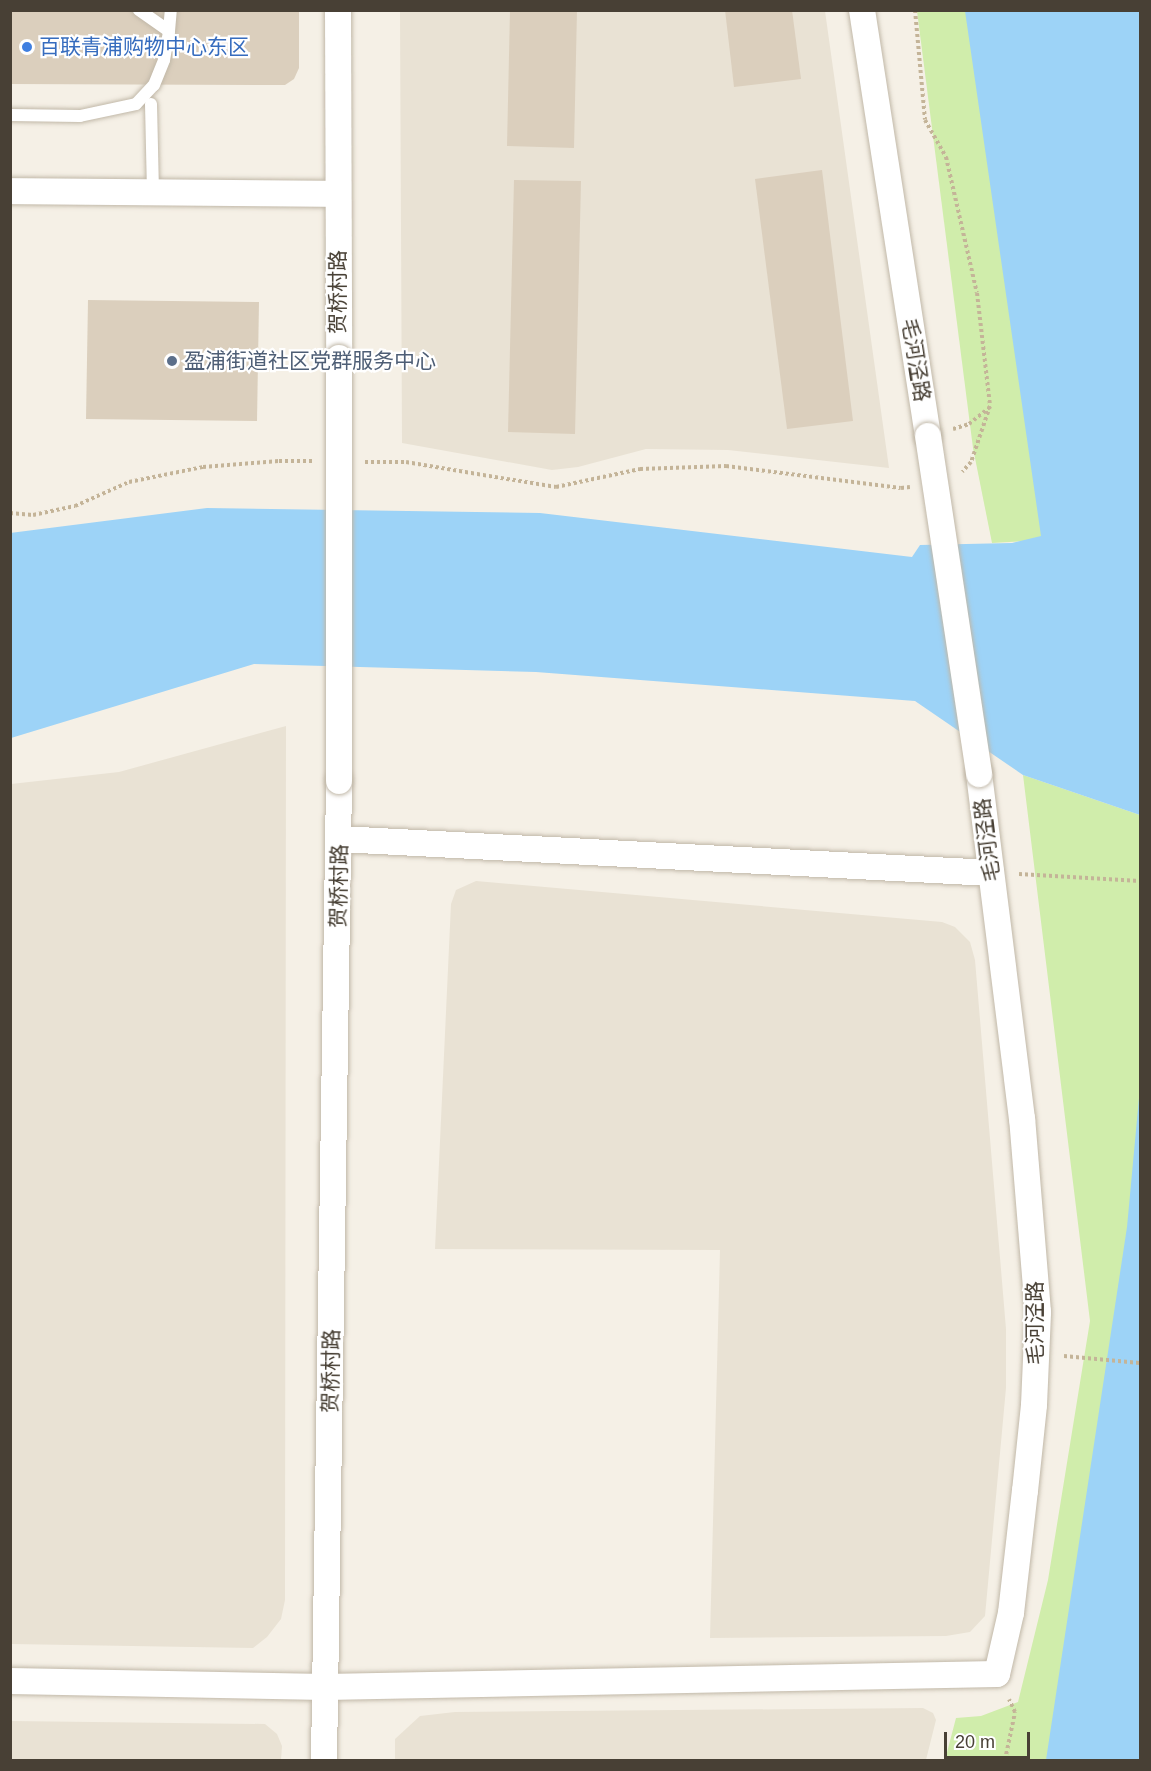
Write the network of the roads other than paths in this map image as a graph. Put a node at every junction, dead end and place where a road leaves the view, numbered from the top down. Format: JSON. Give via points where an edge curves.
{"nodes":[{"id":1,"x":139,"y":10,"type":"edge"},
{"id":2,"x":171,"y":10,"type":"edge"},
{"id":3,"x":338,"y":10,"type":"edge"},
{"id":4,"x":862,"y":10,"type":"edge"},
{"id":5,"x":169,"y":31,"type":"junction"},
{"id":6,"x":151,"y":104,"type":"dead end"},
{"id":7,"x":10,"y":115,"type":"edge"},
{"id":8,"x":10,"y":191,"type":"edge"},
{"id":9,"x":153,"y":191,"type":"junction"},
{"id":10,"x":338,"y":194,"type":"junction"},
{"id":11,"x":340,"y":839,"type":"junction"},
{"id":12,"x":991,"y":873,"type":"junction"},
{"id":13,"x":10,"y":1681,"type":"edge"},
{"id":14,"x":325,"y":1687,"type":"junction"},
{"id":15,"x":324,"y":1761,"type":"edge"}],
"edges":[{"from":1,"to":5,"type":"lane"},
{"from":2,"to":5,"type":"lane"},
{"from":3,"to":10,"type":"street","name":"贺桥村路"},
{"from":4,"to":12,"type":"street","name":"毛河泾路","bridge":true,"via":[[980,774]]},
{"from":5,"to":7,"type":"lane","via":[[154,85],[136,104],[80,117]]},
{"from":6,"to":9,"type":"lane"},
{"from":8,"to":9,"type":"street"},
{"from":9,"to":10,"type":"street"},
{"from":10,"to":11,"type":"street","name":"贺桥村路","bridge":true},
{"from":11,"to":12,"type":"street"},
{"from":11,"to":14,"type":"street","name":"贺桥村路"},
{"from":12,"to":14,"type":"street","name":"毛河泾路","via":[[1031,1212],[1038,1312],[1034,1405],[1011,1613],[997,1674]]},
{"from":13,"to":14,"type":"street"},
{"from":14,"to":15,"type":"street","name":"贺桥村路"}]}
